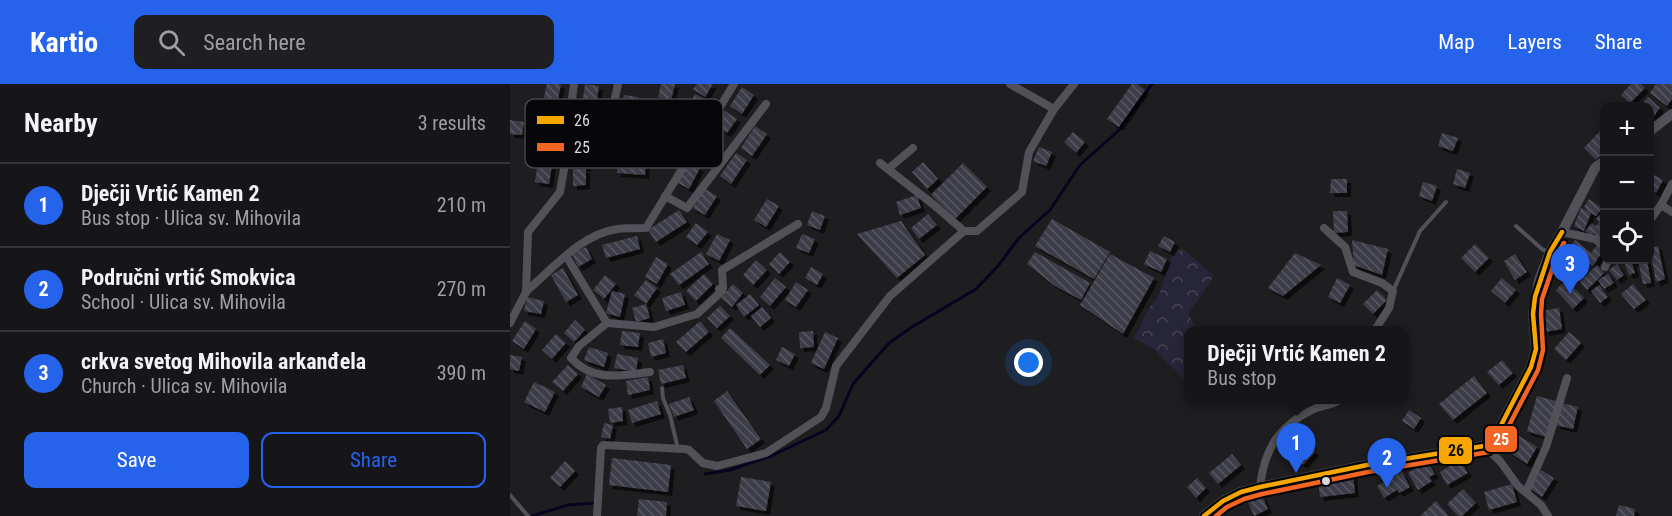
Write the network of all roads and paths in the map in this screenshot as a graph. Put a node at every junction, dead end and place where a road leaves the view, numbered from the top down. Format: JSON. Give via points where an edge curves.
{"nodes":[{"id":1,"x":574,"y":84,"type":"edge"},
{"id":2,"x":618,"y":84,"type":"edge"},
{"id":3,"x":734,"y":84,"type":"edge"},
{"id":4,"x":1010,"y":84,"type":"edge"},
{"id":5,"x":1074,"y":84,"type":"edge"},
{"id":6,"x":572,"y":99,"type":"edge"},
{"id":7,"x":615,"y":99,"type":"edge"},
{"id":8,"x":723,"y":102,"type":"edge"},
{"id":9,"x":766,"y":104,"type":"dead end"},
{"id":10,"x":1054,"y":109,"type":"junction"},
{"id":11,"x":1670,"y":121,"type":"edge"},
{"id":12,"x":1654,"y":129,"type":"edge"},
{"id":13,"x":913,"y":148,"type":"dead end"},
{"id":14,"x":723,"y":161,"type":"edge"},
{"id":15,"x":880,"y":163,"type":"dead end"},
{"id":16,"x":1600,"y":164,"type":"edge"},
{"id":17,"x":564,"y":168,"type":"edge"},
{"id":18,"x":682,"y":168,"type":"edge"},
{"id":19,"x":717,"y":168,"type":"edge"},
{"id":20,"x":888,"y":169,"type":"junction"},
{"id":21,"x":1672,"y":184,"type":"edge"},
{"id":22,"x":665,"y":195,"type":"junction"},
{"id":23,"x":1446,"y":202,"type":"dead end"},
{"id":24,"x":1661,"y":205,"type":"junction"},
{"id":25,"x":1672,"y":212,"type":"edge"},
{"id":26,"x":1654,"y":215,"type":"edge"},
{"id":27,"x":798,"y":224,"type":"dead end"},
{"id":28,"x":1516,"y":226,"type":"dead end"},
{"id":29,"x":1324,"y":228,"type":"dead end"},
{"id":30,"x":964,"y":231,"type":"junction"},
{"id":31,"x":1562,"y":232,"type":"junction"},
{"id":32,"x":1600,"y":242,"type":"edge"},
{"id":33,"x":1550,"y":252,"type":"junction"},
{"id":34,"x":566,"y":256,"type":"junction"},
{"id":35,"x":1393,"y":291,"type":"junction"},
{"id":36,"x":526,"y":292,"type":"junction"},
{"id":37,"x":510,"y":323,"type":"edge"},
{"id":38,"x":607,"y":323,"type":"junction"},
{"id":39,"x":1378,"y":326,"type":"edge"},
{"id":40,"x":650,"y":372,"type":"dead end"},
{"id":41,"x":1567,"y":378,"type":"dead end"},
{"id":42,"x":663,"y":388,"type":"dead end"},
{"id":43,"x":1330,"y":404,"type":"edge"},
{"id":44,"x":1484,"y":446,"type":"junction"},
{"id":45,"x":679,"y":450,"type":"junction"},
{"id":46,"x":1260,"y":487,"type":"junction"},
{"id":47,"x":1526,"y":492,"type":"junction"},
{"id":48,"x":510,"y":495,"type":"edge"},
{"id":49,"x":528,"y":516,"type":"edge"},
{"id":50,"x":597,"y":516,"type":"edge"},
{"id":51,"x":1204,"y":516,"type":"edge"},
{"id":52,"x":1548,"y":516,"type":"edge"}],
"edges":[{"from":1,"to":6,"type":"street"},
{"from":2,"to":7,"type":"street"},
{"from":3,"to":8,"type":"street"},
{"from":4,"to":10,"type":"street"},
{"from":5,"to":10,"type":"street"},
{"from":9,"to":14,"type":"street"},
{"from":10,"to":30,"type":"street","via":[[1029,152],[1022,192],[977,231]]},
{"from":11,"to":12,"type":"street"},
{"from":13,"to":20,"type":"street"},
{"from":15,"to":20,"type":"street"},
{"from":16,"to":31,"type":"street"},
{"from":17,"to":36,"type":"street","via":[[560,192],[528,232]]},
{"from":18,"to":22,"type":"street"},
{"from":19,"to":22,"type":"street","via":[[687,208]]},
{"from":20,"to":30,"type":"street"},
{"from":21,"to":24,"type":"street"},
{"from":22,"to":34,"type":"street","via":[[646,228],[615,229],[588,240]]},
{"from":23,"to":35,"type":"lane","via":[[1420,231]]},
{"from":24,"to":25,"type":"street"},
{"from":24,"to":26,"type":"street"},
{"from":27,"to":38,"type":"street","via":[[722,270],[722,291],[697,314],[654,327]]},
{"from":28,"to":33,"type":"lane"},
{"from":29,"to":35,"type":"street","via":[[1345,248],[1353,272]]},
{"from":30,"to":45,"type":"street","via":[[890,296],[836,366],[821,417],[766,453],[717,466],[703,463],[689,450]]},
{"from":31,"to":32,"type":"street"},
{"from":31,"to":33,"type":"street"},
{"from":33,"to":44,"type":"street","via":[[1534,297],[1536,349],[1531,367],[1497,433]]},
{"from":34,"to":36,"type":"street"},
{"from":34,"to":38,"type":"street"},
{"from":35,"to":39,"type":"street","via":[[1389,308]]},
{"from":36,"to":37,"type":"street"},
{"from":38,"to":40,"type":"street","via":[[579,346],[571,358],[596,375]]},
{"from":41,"to":47,"type":"street","via":[[1546,447]]},
{"from":42,"to":45,"type":"lane"},
{"from":43,"to":46,"type":"street","via":[[1288,425],[1278,436],[1265,457]]},
{"from":44,"to":46,"type":"street"},
{"from":44,"to":47,"type":"street"},
{"from":45,"to":50,"type":"street","via":[[603,445]]},
{"from":46,"to":51,"type":"street","via":[[1223,501]]},
{"from":47,"to":52,"type":"street","via":[[1542,505]]},
{"from":48,"to":49,"type":"lane"}]}
